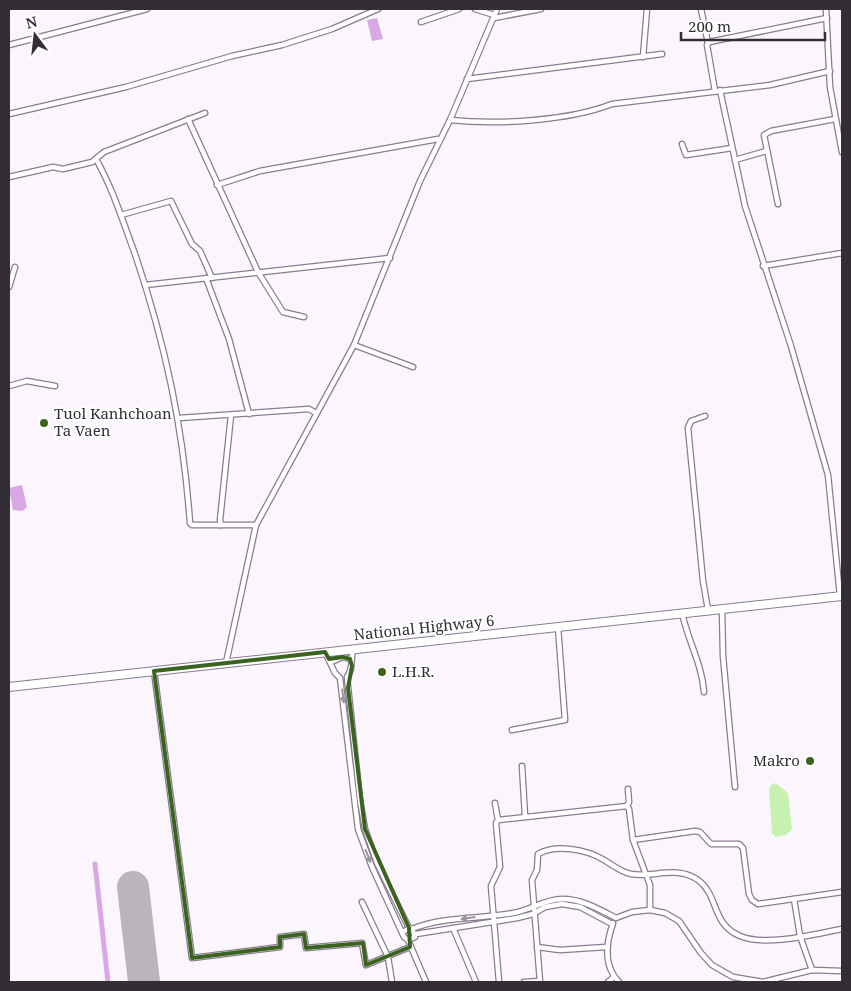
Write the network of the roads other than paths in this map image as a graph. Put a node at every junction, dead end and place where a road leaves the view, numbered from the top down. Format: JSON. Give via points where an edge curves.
{"nodes":[{"id":1,"x":147,"y":9,"type":"edge"},
{"id":2,"x":378,"y":9,"type":"edge"},
{"id":3,"x":459,"y":9,"type":"edge"},
{"id":4,"x":475,"y":9,"type":"edge"},
{"id":5,"x":497,"y":9,"type":"edge"},
{"id":6,"x":541,"y":9,"type":"edge"},
{"id":7,"x":647,"y":9,"type":"edge"},
{"id":8,"x":702,"y":9,"type":"edge"},
{"id":9,"x":826,"y":9,"type":"edge"},
{"id":10,"x":494,"y":16,"type":"junction"},
{"id":11,"x":827,"y":18,"type":"junction"},
{"id":12,"x":421,"y":22,"type":"dead end"},
{"id":13,"x":708,"y":43,"type":"junction"},
{"id":14,"x":9,"y":45,"type":"edge"},
{"id":15,"x":662,"y":54,"type":"dead end"},
{"id":16,"x":643,"y":57,"type":"junction"},
{"id":17,"x":830,"y":72,"type":"junction"},
{"id":18,"x":467,"y":79,"type":"junction"},
{"id":19,"x":718,"y":90,"type":"junction"},
{"id":20,"x":205,"y":113,"type":"dead end"},
{"id":21,"x":9,"y":114,"type":"edge"},
{"id":22,"x":188,"y":119,"type":"junction"},
{"id":23,"x":835,"y":119,"type":"junction"},
{"id":24,"x":450,"y":120,"type":"junction"},
{"id":25,"x":438,"y":139,"type":"junction"},
{"id":26,"x":682,"y":144,"type":"dead end"},
{"id":27,"x":732,"y":148,"type":"junction"},
{"id":28,"x":766,"y":151,"type":"junction"},
{"id":29,"x":842,"y":152,"type":"edge"},
{"id":30,"x":96,"y":159,"type":"junction"},
{"id":31,"x":735,"y":160,"type":"junction"},
{"id":32,"x":9,"y":177,"type":"edge"},
{"id":33,"x":217,"y":184,"type":"junction"},
{"id":34,"x":778,"y":204,"type":"dead end"},
{"id":35,"x":121,"y":215,"type":"junction"},
{"id":36,"x":842,"y":253,"type":"edge"},
{"id":37,"x":390,"y":258,"type":"junction"},
{"id":38,"x":763,"y":266,"type":"junction"},
{"id":39,"x":15,"y":267,"type":"dead end"},
{"id":40,"x":258,"y":272,"type":"junction"},
{"id":41,"x":209,"y":278,"type":"junction"},
{"id":42,"x":145,"y":285,"type":"junction"},
{"id":43,"x":9,"y":287,"type":"edge"},
{"id":44,"x":304,"y":317,"type":"dead end"},
{"id":45,"x":354,"y":345,"type":"junction"},
{"id":46,"x":413,"y":367,"type":"dead end"},
{"id":47,"x":9,"y":386,"type":"edge"},
{"id":48,"x":55,"y":386,"type":"dead end"},
{"id":49,"x":316,"y":413,"type":"junction"},
{"id":50,"x":249,"y":414,"type":"junction"},
{"id":51,"x":231,"y":415,"type":"junction"},
{"id":52,"x":705,"y":416,"type":"dead end"},
{"id":53,"x":179,"y":418,"type":"junction"},
{"id":54,"x":221,"y":525,"type":"junction"},
{"id":55,"x":256,"y":525,"type":"junction"},
{"id":56,"x":841,"y":596,"type":"edge"},
{"id":57,"x":722,"y":609,"type":"junction"},
{"id":58,"x":708,"y":610,"type":"junction"},
{"id":59,"x":682,"y":613,"type":"junction"},
{"id":60,"x":558,"y":627,"type":"junction"},
{"id":61,"x":353,"y":650,"type":"junction"},
{"id":62,"x":325,"y":652,"type":"junction"},
{"id":63,"x":350,"y":659,"type":"junction"},
{"id":64,"x":331,"y":662,"type":"junction"},
{"id":65,"x":226,"y":663,"type":"junction"},
{"id":66,"x":154,"y":671,"type":"junction"},
{"id":67,"x":9,"y":687,"type":"edge"},
{"id":68,"x":704,"y":692,"type":"dead end"},
{"id":69,"x":512,"y":730,"type":"dead end"},
{"id":70,"x":522,"y":766,"type":"dead end"},
{"id":71,"x":735,"y":787,"type":"dead end"},
{"id":72,"x":628,"y":788,"type":"dead end"},
{"id":73,"x":494,"y":803,"type":"dead end"},
{"id":74,"x":627,"y":806,"type":"junction"},
{"id":75,"x":525,"y":816,"type":"junction"},
{"id":76,"x":498,"y":820,"type":"junction"},
{"id":77,"x":358,"y":829,"type":"junction"},
{"id":78,"x":365,"y":829,"type":"junction"},
{"id":79,"x":633,"y":840,"type":"junction"},
{"id":80,"x":646,"y":876,"type":"junction"},
{"id":81,"x":842,"y":892,"type":"edge"},
{"id":82,"x":794,"y":899,"type":"junction"},
{"id":83,"x":362,"y":902,"type":"dead end"},
{"id":84,"x":533,"y":908,"type":"junction"},
{"id":85,"x":650,"y":910,"type":"junction"},
{"id":86,"x":534,"y":914,"type":"junction"},
{"id":87,"x":494,"y":915,"type":"junction"},
{"id":88,"x":616,"y":918,"type":"junction"},
{"id":89,"x":494,"y":923,"type":"junction"},
{"id":90,"x":612,"y":924,"type":"junction"},
{"id":91,"x":411,"y":928,"type":"junction"},
{"id":92,"x":453,"y":928,"type":"junction"},
{"id":93,"x":842,"y":929,"type":"edge"},
{"id":94,"x":403,"y":932,"type":"junction"},
{"id":95,"x":416,"y":934,"type":"junction"},
{"id":96,"x":800,"y":936,"type":"junction"},
{"id":97,"x":408,"y":940,"type":"junction"},
{"id":98,"x":410,"y":947,"type":"junction"},
{"id":99,"x":537,"y":947,"type":"junction"},
{"id":100,"x":606,"y":947,"type":"junction"},
{"id":101,"x":388,"y":957,"type":"junction"},
{"id":102,"x":812,"y":970,"type":"junction"},
{"id":103,"x":842,"y":971,"type":"edge"},
{"id":104,"x":614,"y":977,"type":"junction"},
{"id":105,"x":539,"y":981,"type":"edge"},
{"id":106,"x":392,"y":982,"type":"edge"},
{"id":107,"x":426,"y":982,"type":"edge"},
{"id":108,"x":476,"y":982,"type":"edge"},
{"id":109,"x":499,"y":982,"type":"edge"},
{"id":110,"x":524,"y":982,"type":"edge"},
{"id":111,"x":608,"y":982,"type":"edge"},
{"id":112,"x":619,"y":982,"type":"edge"},
{"id":113,"x":763,"y":982,"type":"edge"}],
"edges":[{"from":1,"to":14,"type":"street"},
{"from":2,"to":21,"type":"street","via":[[332,29],[282,45]]},
{"from":3,"to":12,"type":"street"},
{"from":4,"to":10,"type":"street"},
{"from":5,"to":10,"type":"street"},
{"from":6,"to":10,"type":"street"},
{"from":7,"to":16,"type":"street"},
{"from":8,"to":13,"type":"street"},
{"from":9,"to":11,"type":"street"},
{"from":10,"to":18,"type":"street"},
{"from":11,"to":13,"type":"street"},
{"from":11,"to":17,"type":"street"},
{"from":13,"to":19,"type":"street"},
{"from":15,"to":16,"type":"street"},
{"from":16,"to":18,"type":"street"},
{"from":17,"to":19,"type":"street","via":[[770,85]]},
{"from":17,"to":23,"type":"street"},
{"from":18,"to":24,"type":"street"},
{"from":19,"to":24,"type":"street","via":[[494,124]]},
{"from":19,"to":27,"type":"street"},
{"from":20,"to":22,"type":"street"},
{"from":22,"to":30,"type":"street","via":[[104,152]]},
{"from":22,"to":33,"type":"street"},
{"from":23,"to":28,"type":"street","via":[[770,131],[764,135]]},
{"from":23,"to":29,"type":"street"},
{"from":24,"to":25,"type":"street"},
{"from":25,"to":33,"type":"street","via":[[260,172]]},
{"from":25,"to":37,"type":"street"},
{"from":26,"to":27,"type":"street","via":[[686,155]]},
{"from":27,"to":31,"type":"street"},
{"from":28,"to":31,"type":"street"},
{"from":28,"to":34,"type":"street"},
{"from":30,"to":32,"type":"street"},
{"from":30,"to":35,"type":"street"},
{"from":31,"to":38,"type":"street"},
{"from":33,"to":40,"type":"street"},
{"from":35,"to":41,"type":"street","via":[[172,200],[192,244],[200,251]]},
{"from":35,"to":42,"type":"street"},
{"from":36,"to":38,"type":"street"},
{"from":37,"to":40,"type":"street"},
{"from":37,"to":45,"type":"street"},
{"from":38,"to":56,"type":"street","via":[[791,346],[828,475]]},
{"from":39,"to":43,"type":"street"},
{"from":40,"to":41,"type":"street"},
{"from":40,"to":44,"type":"street","via":[[283,312]]},
{"from":41,"to":42,"type":"street"},
{"from":41,"to":50,"type":"street"},
{"from":42,"to":53,"type":"street","via":[[166,356]]},
{"from":45,"to":46,"type":"street"},
{"from":45,"to":49,"type":"street"},
{"from":47,"to":48,"type":"street","via":[[27,381]]},
{"from":49,"to":50,"type":"street","via":[[309,409]]},
{"from":49,"to":55,"type":"street"},
{"from":50,"to":51,"type":"street"},
{"from":51,"to":53,"type":"street"},
{"from":51,"to":54,"type":"street"},
{"from":52,"to":58,"type":"street","via":[[691,421],[688,428]]},
{"from":53,"to":54,"type":"street","via":[[190,523]]},
{"from":54,"to":55,"type":"street"},
{"from":55,"to":65,"type":"street"},
{"from":56,"to":57,"type":"highway","name":"National Highway 6"},
{"from":57,"to":58,"type":"highway","name":"National Highway 6"},
{"from":57,"to":71,"type":"street"},
{"from":58,"to":59,"type":"highway","name":"National Highway 6"},
{"from":59,"to":60,"type":"highway","name":"National Highway 6"},
{"from":59,"to":68,"type":"street","via":[[701,668]]},
{"from":60,"to":61,"type":"highway","name":"National Highway 6"},
{"from":60,"to":69,"type":"street","via":[[565,720]]},
{"from":61,"to":62,"type":"highway","name":"National Highway 6"},
{"from":61,"to":63,"type":"street"},
{"from":62,"to":64,"type":"street"},
{"from":62,"to":65,"type":"highway","name":"National Highway 6"},
{"from":63,"to":64,"type":"street","via":[[343,657]]},
{"from":63,"to":78,"type":"street","via":[[348,688]]},
{"from":64,"to":77,"type":"street","one_way":true,"via":[[340,678]]},
{"from":65,"to":66,"type":"highway","name":"National Highway 6"},
{"from":66,"to":67,"type":"highway","name":"National Highway 6"},
{"from":66,"to":101,"type":"street","via":[[192,958],[280,947],[280,937],[304,934],[306,948],[362,943],[366,965]]},
{"from":70,"to":75,"type":"street"},
{"from":72,"to":74,"type":"street"},
{"from":73,"to":76,"type":"street"},
{"from":74,"to":75,"type":"street"},
{"from":74,"to":79,"type":"street"},
{"from":75,"to":76,"type":"street"},
{"from":76,"to":87,"type":"street","via":[[500,867],[491,886]]},
{"from":77,"to":78,"type":"street"},
{"from":77,"to":94,"type":"street","one_way":true},
{"from":78,"to":91,"type":"street","via":[[377,864]]},
{"from":79,"to":80,"type":"street"},
{"from":79,"to":82,"type":"street","via":[[695,831],[711,844],[739,844],[743,848],[752,900],[758,904]]},
{"from":80,"to":84,"type":"street","via":[[629,874],[602,858],[577,850],[544,851],[538,854],[537,870],[532,880]]},
{"from":80,"to":85,"type":"street","via":[[650,885]]},
{"from":80,"to":96,"type":"street","via":[[670,872],[697,880],[706,889],[718,918],[740,936],[758,940]]},
{"from":81,"to":82,"type":"street"},
{"from":82,"to":96,"type":"street"},
{"from":83,"to":101,"type":"street"},
{"from":84,"to":86,"type":"street"},
{"from":84,"to":87,"type":"street"},
{"from":84,"to":88,"type":"street","via":[[561,899],[580,902]]},
{"from":85,"to":88,"type":"street"},
{"from":85,"to":113,"type":"street","via":[[665,913],[679,921],[712,965],[734,977]]},
{"from":86,"to":89,"type":"street"},
{"from":86,"to":90,"type":"street","via":[[545,907],[562,904],[580,907]]},
{"from":86,"to":99,"type":"street"},
{"from":87,"to":89,"type":"street"},
{"from":87,"to":91,"type":"street","one_way":true},
{"from":88,"to":90,"type":"street"},
{"from":89,"to":92,"type":"street"},
{"from":89,"to":109,"type":"street"},
{"from":90,"to":100,"type":"street"},
{"from":91,"to":94,"type":"street"},
{"from":91,"to":95,"type":"street"},
{"from":92,"to":95,"type":"street"},
{"from":92,"to":108,"type":"street"},
{"from":93,"to":96,"type":"street"},
{"from":94,"to":97,"type":"street"},
{"from":95,"to":97,"type":"street","via":[[414,939]]},
{"from":96,"to":102,"type":"street"},
{"from":97,"to":98,"type":"street"},
{"from":98,"to":101,"type":"street"},
{"from":98,"to":107,"type":"street"},
{"from":99,"to":100,"type":"street","via":[[560,950]]},
{"from":99,"to":105,"type":"street"},
{"from":100,"to":104,"type":"street"},
{"from":101,"to":106,"type":"street"},
{"from":102,"to":103,"type":"street"},
{"from":102,"to":113,"type":"street"},
{"from":104,"to":111,"type":"street"},
{"from":104,"to":112,"type":"street"},
{"from":105,"to":110,"type":"street"}]}
